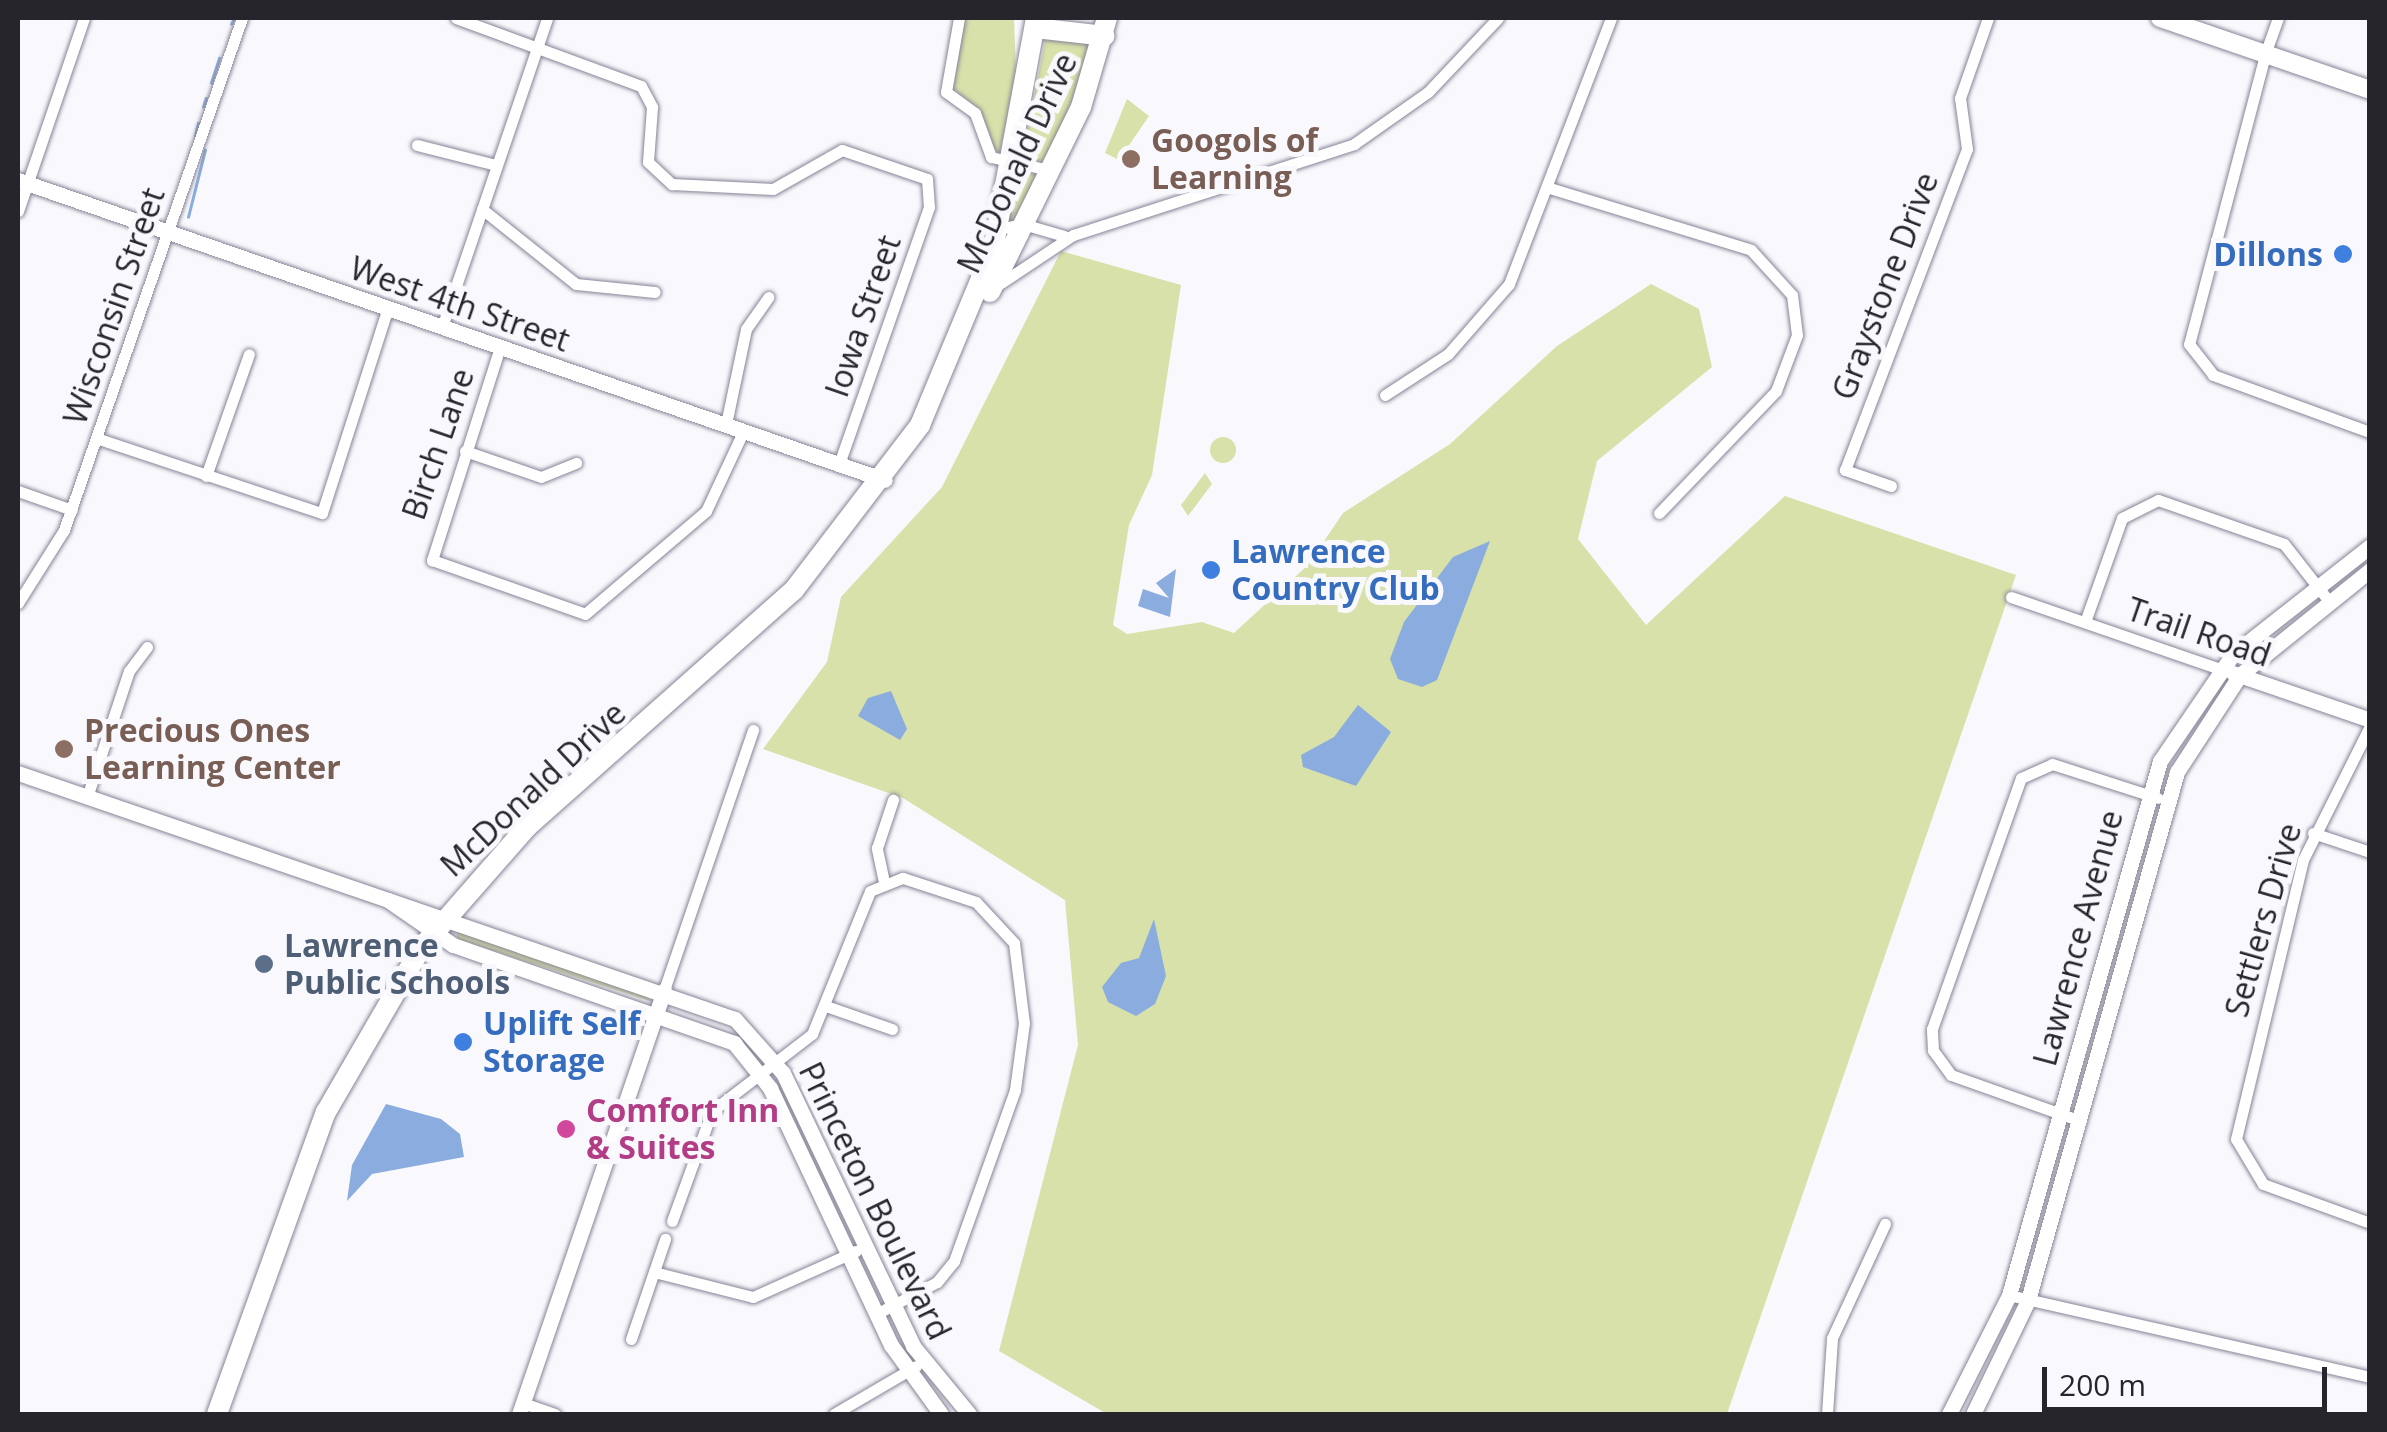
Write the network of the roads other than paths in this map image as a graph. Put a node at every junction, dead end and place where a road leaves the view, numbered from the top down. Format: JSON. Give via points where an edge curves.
{"nodes":[{"id":1,"x":84,"y":18,"type":"edge"},
{"id":2,"x":242,"y":18,"type":"edge"},
{"id":3,"x":456,"y":18,"type":"edge"},
{"id":4,"x":547,"y":18,"type":"edge"},
{"id":5,"x":959,"y":18,"type":"edge"},
{"id":6,"x":1498,"y":18,"type":"edge"},
{"id":7,"x":1611,"y":18,"type":"edge"},
{"id":8,"x":1988,"y":18,"type":"edge"},
{"id":9,"x":2160,"y":18,"type":"edge"},
{"id":10,"x":2278,"y":18,"type":"edge"},
{"id":11,"x":1030,"y":21,"type":"edge"},
{"id":12,"x":1106,"y":27,"type":"edge"},
{"id":13,"x":537,"y":46,"type":"junction"},
{"id":14,"x":2264,"y":54,"type":"junction"},
{"id":15,"x":2370,"y":90,"type":"edge"},
{"id":16,"x":418,"y":145,"type":"dead end"},
{"id":17,"x":1014,"y":163,"type":"junction"},
{"id":18,"x":496,"y":165,"type":"junction"},
{"id":19,"x":1050,"y":170,"type":"junction"},
{"id":20,"x":22,"y":182,"type":"edge"},
{"id":21,"x":1550,"y":188,"type":"junction"},
{"id":22,"x":482,"y":209,"type":"junction"},
{"id":23,"x":18,"y":211,"type":"edge"},
{"id":24,"x":1023,"y":224,"type":"junction"},
{"id":25,"x":999,"y":229,"type":"junction"},
{"id":26,"x":168,"y":232,"type":"junction"},
{"id":27,"x":1073,"y":235,"type":"junction"},
{"id":28,"x":655,"y":292,"type":"dead end"},
{"id":29,"x":768,"y":297,"type":"dead end"},
{"id":30,"x":988,"y":297,"type":"junction"},
{"id":31,"x":388,"y":308,"type":"junction"},
{"id":32,"x":442,"y":326,"type":"junction"},
{"id":33,"x":968,"y":328,"type":"junction"},
{"id":34,"x":500,"y":346,"type":"junction"},
{"id":35,"x":248,"y":354,"type":"dead end"},
{"id":36,"x":1385,"y":395,"type":"dead end"},
{"id":37,"x":726,"y":424,"type":"junction"},
{"id":38,"x":744,"y":430,"type":"junction"},
{"id":39,"x":2370,"y":432,"type":"edge"},
{"id":40,"x":96,"y":438,"type":"junction"},
{"id":41,"x":465,"y":451,"type":"junction"},
{"id":42,"x":576,"y":463,"type":"dead end"},
{"id":43,"x":839,"y":464,"type":"junction"},
{"id":44,"x":206,"y":476,"type":"junction"},
{"id":45,"x":886,"y":480,"type":"junction"},
{"id":46,"x":1891,"y":486,"type":"dead end"},
{"id":47,"x":18,"y":491,"type":"edge"},
{"id":48,"x":72,"y":510,"type":"junction"},
{"id":49,"x":1659,"y":513,"type":"dead end"},
{"id":50,"x":2370,"y":546,"type":"edge"},
{"id":51,"x":2370,"y":570,"type":"edge"},
{"id":52,"x":2317,"y":584,"type":"junction"},
{"id":53,"x":2011,"y":597,"type":"dead end"},
{"id":54,"x":2328,"y":600,"type":"junction"},
{"id":55,"x":18,"y":603,"type":"edge"},
{"id":56,"x":2084,"y":622,"type":"junction"},
{"id":57,"x":2249,"y":639,"type":"junction"},
{"id":58,"x":147,"y":648,"type":"dead end"},
{"id":59,"x":2220,"y":669,"type":"junction"},
{"id":60,"x":2240,"y":675,"type":"junction"},
{"id":61,"x":2370,"y":723,"type":"edge"},
{"id":62,"x":753,"y":730,"type":"dead end"},
{"id":63,"x":18,"y":773,"type":"edge"},
{"id":64,"x":2146,"y":795,"type":"junction"},
{"id":65,"x":87,"y":797,"type":"junction"},
{"id":66,"x":894,"y":800,"type":"dead end"},
{"id":67,"x":2164,"y":801,"type":"junction"},
{"id":68,"x":2313,"y":833,"type":"junction"},
{"id":69,"x":2370,"y":852,"type":"edge"},
{"id":70,"x":884,"y":882,"type":"junction"},
{"id":71,"x":381,"y":895,"type":"junction"},
{"id":72,"x":446,"y":914,"type":"junction"},
{"id":73,"x":432,"y":933,"type":"junction"},
{"id":74,"x":664,"y":990,"type":"junction"},
{"id":75,"x":826,"y":1006,"type":"junction"},
{"id":76,"x":656,"y":1013,"type":"junction"},
{"id":77,"x":892,"y":1028,"type":"dead end"},
{"id":78,"x":776,"y":1063,"type":"junction"},
{"id":79,"x":761,"y":1074,"type":"junction"},
{"id":80,"x":2059,"y":1114,"type":"junction"},
{"id":81,"x":2078,"y":1120,"type":"junction"},
{"id":82,"x":672,"y":1221,"type":"dead end"},
{"id":83,"x":2370,"y":1223,"type":"edge"},
{"id":84,"x":1886,"y":1224,"type":"dead end"},
{"id":85,"x":665,"y":1239,"type":"dead end"},
{"id":86,"x":865,"y":1247,"type":"junction"},
{"id":87,"x":847,"y":1255,"type":"junction"},
{"id":88,"x":654,"y":1272,"type":"junction"},
{"id":89,"x":2009,"y":1295,"type":"junction"},
{"id":90,"x":2028,"y":1300,"type":"junction"},
{"id":91,"x":893,"y":1306,"type":"junction"},
{"id":92,"x":876,"y":1314,"type":"junction"},
{"id":93,"x":631,"y":1339,"type":"dead end"},
{"id":94,"x":922,"y":1361,"type":"junction"},
{"id":95,"x":906,"y":1372,"type":"junction"},
{"id":96,"x":2370,"y":1377,"type":"edge"},
{"id":97,"x":521,"y":1409,"type":"edge"},
{"id":98,"x":1961,"y":1413,"type":"edge"},
{"id":99,"x":217,"y":1414,"type":"edge"},
{"id":100,"x":555,"y":1414,"type":"edge"},
{"id":101,"x":834,"y":1414,"type":"edge"},
{"id":102,"x":940,"y":1414,"type":"edge"},
{"id":103,"x":968,"y":1414,"type":"edge"},
{"id":104,"x":1827,"y":1414,"type":"edge"}],
"edges":[{"from":1,"to":20,"type":"street"},
{"from":2,"to":26,"type":"street","name":"Wisconsin Street"},
{"from":3,"to":13,"type":"street"},
{"from":4,"to":13,"type":"street"},
{"from":5,"to":17,"type":"street","via":[[946,92],[975,113],[986,152]]},
{"from":6,"to":27,"type":"street","via":[[1428,92],[1354,144]]},
{"from":7,"to":21,"type":"street"},
{"from":8,"to":46,"type":"street","name":"Graystone Drive","via":[[1960,98],[1967,149],[1845,470]]},
{"from":9,"to":14,"type":"main road"},
{"from":10,"to":14,"type":"street"},
{"from":11,"to":12,"type":"highway"},
{"from":11,"to":17,"type":"highway","name":"McDonald Drive"},
{"from":12,"to":19,"type":"highway","name":"McDonald Drive"},
{"from":13,"to":18,"type":"street"},
{"from":13,"to":43,"type":"street","name":"Iowa Street","via":[[644,89],[648,162],[672,184],[773,189],[842,150],[930,184]]},
{"from":14,"to":15,"type":"main road"},
{"from":14,"to":39,"type":"street","via":[[2231,205],[2190,325],[2192,353],[2213,375]]},
{"from":16,"to":18,"type":"street"},
{"from":17,"to":19,"type":"street"},
{"from":17,"to":25,"type":"highway","name":"McDonald Drive"},
{"from":18,"to":22,"type":"street"},
{"from":19,"to":24,"type":"highway","name":"McDonald Drive"},
{"from":20,"to":23,"type":"street"},
{"from":20,"to":26,"type":"street","name":"West 4th Street"},
{"from":21,"to":36,"type":"street","via":[[1492,308],[1448,354]]},
{"from":21,"to":49,"type":"street","via":[[1751,250],[1792,295],[1798,334],[1776,391]]},
{"from":22,"to":28,"type":"street","via":[[576,284]]},
{"from":22,"to":32,"type":"street"},
{"from":24,"to":25,"type":"street"},
{"from":24,"to":27,"type":"street"},
{"from":24,"to":30,"type":"highway","name":"McDonald Drive"},
{"from":25,"to":33,"type":"highway","name":"McDonald Drive"},
{"from":26,"to":31,"type":"street","name":"West 4th Street"},
{"from":26,"to":40,"type":"street","name":"Wisconsin Street"},
{"from":27,"to":30,"type":"street","via":[[1024,260]]},
{"from":29,"to":37,"type":"street","via":[[746,330]]},
{"from":30,"to":33,"type":"highway","name":"McDonald Drive"},
{"from":31,"to":32,"type":"street","name":"West 4th Street"},
{"from":31,"to":44,"type":"street","via":[[322,514]]},
{"from":32,"to":34,"type":"street","name":"West 4th Street"},
{"from":33,"to":45,"type":"highway","name":"McDonald Drive"},
{"from":34,"to":37,"type":"street","name":"West 4th Street"},
{"from":34,"to":41,"type":"street","name":"Birch Lane"},
{"from":35,"to":44,"type":"street"},
{"from":37,"to":38,"type":"street","name":"West 4th Street"},
{"from":38,"to":41,"type":"street","name":"Birch Lane","via":[[706,511],[585,614],[432,560]]},
{"from":38,"to":43,"type":"street","name":"West 4th Street"},
{"from":40,"to":44,"type":"street"},
{"from":40,"to":48,"type":"street","name":"Wisconsin Street"},
{"from":41,"to":42,"type":"street","via":[[541,477]]},
{"from":43,"to":45,"type":"street","name":"West 4th Street"},
{"from":45,"to":72,"type":"highway","name":"McDonald Drive","via":[[790,594],[541,813]]},
{"from":47,"to":48,"type":"street"},
{"from":48,"to":55,"type":"street","name":"Wisconsin Street"},
{"from":50,"to":52,"type":"street","name":"Lawrence Avenue"},
{"from":51,"to":54,"type":"street","name":"Lawrence Avenue"},
{"from":52,"to":54,"type":"street"},
{"from":52,"to":56,"type":"street","via":[[2272,537],[2147,501],[2117,527]]},
{"from":52,"to":57,"type":"street","name":"Lawrence Avenue"},
{"from":53,"to":56,"type":"street","name":"Trail Road"},
{"from":54,"to":60,"type":"street","name":"Lawrence Avenue"},
{"from":56,"to":59,"type":"street","name":"Trail Road"},
{"from":57,"to":59,"type":"street","name":"Lawrence Avenue"},
{"from":57,"to":60,"type":"street"},
{"from":58,"to":65,"type":"street","via":[[130,672]]},
{"from":59,"to":60,"type":"street","name":"Trail Road"},
{"from":59,"to":64,"type":"street","name":"Lawrence Avenue"},
{"from":60,"to":61,"type":"street","name":"Trail Road"},
{"from":60,"to":67,"type":"street","name":"Lawrence Avenue"},
{"from":61,"to":68,"type":"street","name":"Settlers Drive"},
{"from":62,"to":74,"type":"street"},
{"from":63,"to":65,"type":"street","name":"Princeton Boulevard"},
{"from":64,"to":67,"type":"street"},
{"from":64,"to":80,"type":"street","name":"Lawrence Avenue"},
{"from":64,"to":80,"type":"street","via":[[2052,764],[2021,778],[1932,1029],[1932,1050],[1950,1075]]},
{"from":65,"to":71,"type":"street","name":"Princeton Boulevard"},
{"from":66,"to":70,"type":"street","via":[[877,848]]},
{"from":67,"to":81,"type":"street","name":"Lawrence Avenue"},
{"from":68,"to":69,"type":"street"},
{"from":68,"to":83,"type":"street","name":"Settlers Drive","via":[[2236,1139],[2263,1184]]},
{"from":70,"to":75,"type":"street","via":[[858,910]]},
{"from":70,"to":91,"type":"street","via":[[913,880],[995,914],[1014,943],[1024,1024],[1015,1090],[961,1248],[938,1282]]},
{"from":71,"to":72,"type":"street","name":"Princeton Boulevard"},
{"from":71,"to":73,"type":"street","name":"Princeton Boulevard"},
{"from":72,"to":73,"type":"highway","name":"McDonald Drive"},
{"from":72,"to":74,"type":"street","name":"Princeton Boulevard"},
{"from":73,"to":76,"type":"street","name":"Princeton Boulevard"},
{"from":73,"to":99,"type":"highway","name":"McDonald Drive","via":[[326,1112]]},
{"from":74,"to":76,"type":"street"},
{"from":74,"to":78,"type":"street","name":"Princeton Boulevard","via":[[734,1019]]},
{"from":75,"to":77,"type":"street"},
{"from":75,"to":78,"type":"street","via":[[812,1034]]},
{"from":76,"to":79,"type":"street","name":"Princeton Boulevard","via":[[721,1034]]},
{"from":76,"to":97,"type":"street"},
{"from":78,"to":79,"type":"street"},
{"from":78,"to":86,"type":"street","name":"Princeton Boulevard"},
{"from":79,"to":82,"type":"street","via":[[712,1111]]},
{"from":79,"to":87,"type":"street","name":"Princeton Boulevard"},
{"from":80,"to":81,"type":"street"},
{"from":80,"to":89,"type":"street","name":"Lawrence Avenue"},
{"from":81,"to":90,"type":"street","name":"Lawrence Avenue"},
{"from":84,"to":104,"type":"street","via":[[1832,1338]]},
{"from":85,"to":88,"type":"street"},
{"from":86,"to":87,"type":"street"},
{"from":86,"to":91,"type":"street","name":"Princeton Boulevard"},
{"from":87,"to":88,"type":"street","via":[[754,1298]]},
{"from":87,"to":92,"type":"street","name":"Princeton Boulevard"},
{"from":88,"to":93,"type":"street"},
{"from":89,"to":90,"type":"street"},
{"from":89,"to":98,"type":"street","name":"Lawrence Avenue"},
{"from":90,"to":96,"type":"street"},
{"from":90,"to":98,"type":"street","name":"Lawrence Avenue"},
{"from":91,"to":92,"type":"street"},
{"from":91,"to":94,"type":"street","name":"Princeton Boulevard"},
{"from":92,"to":95,"type":"street","name":"Princeton Boulevard"},
{"from":94,"to":95,"type":"street"},
{"from":94,"to":103,"type":"street","name":"Princeton Boulevard"},
{"from":95,"to":101,"type":"street"},
{"from":95,"to":102,"type":"street","name":"Princeton Boulevard"},
{"from":97,"to":100,"type":"street"}]}
